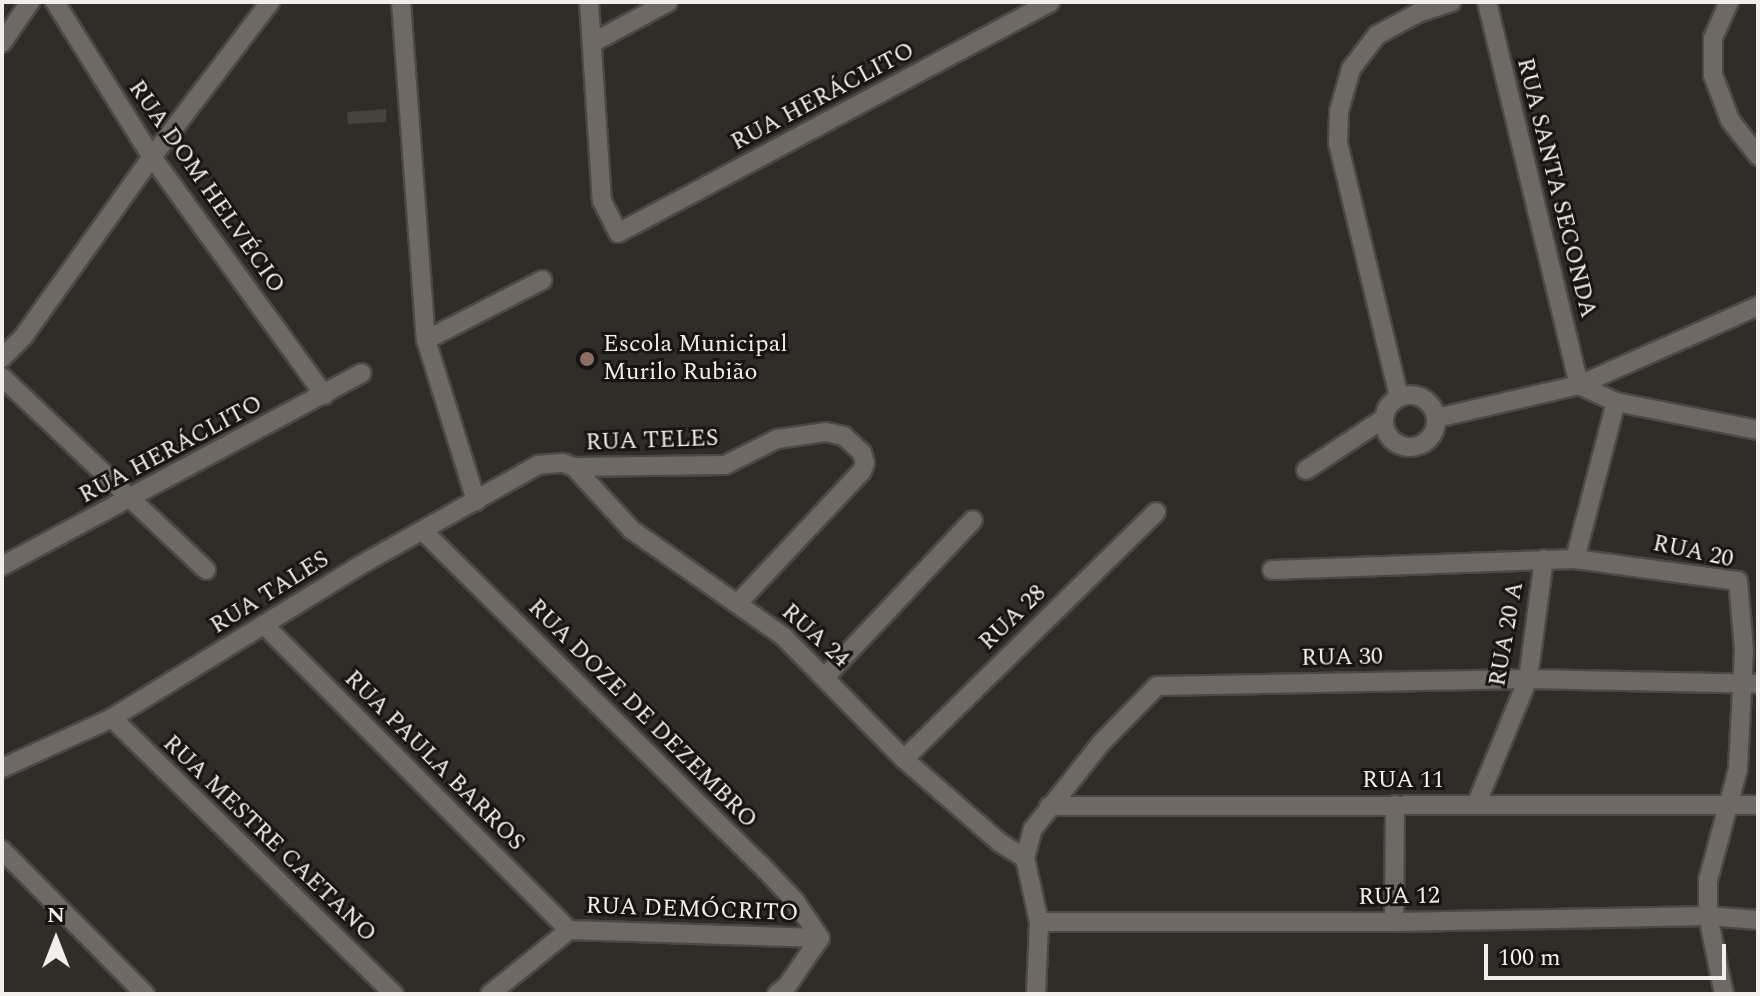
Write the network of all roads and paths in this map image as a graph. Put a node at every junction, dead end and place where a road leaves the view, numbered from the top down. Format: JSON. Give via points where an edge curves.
{"nodes":[{"id":1,"x":30,"y":2,"type":"edge"},
{"id":2,"x":55,"y":2,"type":"edge"},
{"id":3,"x":270,"y":2,"type":"edge"},
{"id":4,"x":401,"y":2,"type":"edge"},
{"id":5,"x":589,"y":2,"type":"edge"},
{"id":6,"x":668,"y":2,"type":"edge"},
{"id":7,"x":1050,"y":2,"type":"edge"},
{"id":8,"x":1451,"y":2,"type":"edge"},
{"id":9,"x":1487,"y":2,"type":"edge"},
{"id":10,"x":1729,"y":2,"type":"edge"},
{"id":11,"x":2,"y":43,"type":"edge"},
{"id":12,"x":592,"y":43,"type":"junction"},
{"id":13,"x":1758,"y":156,"type":"edge"},
{"id":14,"x":152,"y":157,"type":"junction"},
{"id":15,"x":542,"y":280,"type":"dead end"},
{"id":16,"x":1758,"y":306,"type":"edge"},
{"id":17,"x":426,"y":340,"type":"junction"},
{"id":18,"x":2,"y":358,"type":"edge"},
{"id":19,"x":362,"y":373,"type":"dead end"},
{"id":20,"x":2,"y":377,"type":"edge"},
{"id":21,"x":1579,"y":385,"type":"junction"},
{"id":22,"x":324,"y":395,"type":"junction"},
{"id":23,"x":1399,"y":397,"type":"junction"},
{"id":24,"x":1616,"y":402,"type":"junction"},
{"id":25,"x":1437,"y":418,"type":"junction"},
{"id":26,"x":1383,"y":419,"type":"junction"},
{"id":27,"x":1758,"y":430,"type":"edge"},
{"id":28,"x":568,"y":465,"type":"junction"},
{"id":29,"x":1306,"y":470,"type":"dead end"},
{"id":30,"x":131,"y":499,"type":"junction"},
{"id":31,"x":476,"y":501,"type":"junction"},
{"id":32,"x":1156,"y":512,"type":"dead end"},
{"id":33,"x":973,"y":520,"type":"dead end"},
{"id":34,"x":423,"y":531,"type":"junction"},
{"id":35,"x":1544,"y":559,"type":"junction"},
{"id":36,"x":1575,"y":559,"type":"junction"},
{"id":37,"x":2,"y":566,"type":"edge"},
{"id":38,"x":206,"y":570,"type":"dead end"},
{"id":39,"x":1272,"y":570,"type":"dead end"},
{"id":40,"x":738,"y":603,"type":"junction"},
{"id":41,"x":265,"y":626,"type":"junction"},
{"id":42,"x":826,"y":676,"type":"junction"},
{"id":43,"x":1528,"y":679,"type":"junction"},
{"id":44,"x":1751,"y":684,"type":"edge"},
{"id":45,"x":112,"y":718,"type":"junction"},
{"id":46,"x":904,"y":759,"type":"junction"},
{"id":47,"x":2,"y":768,"type":"edge"},
{"id":48,"x":1730,"y":804,"type":"junction"},
{"id":49,"x":1395,"y":805,"type":"junction"},
{"id":50,"x":1476,"y":805,"type":"junction"},
{"id":51,"x":1758,"y":805,"type":"edge"},
{"id":52,"x":1049,"y":806,"type":"junction"},
{"id":53,"x":2,"y":850,"type":"edge"},
{"id":54,"x":1025,"y":858,"type":"junction"},
{"id":55,"x":1708,"y":916,"type":"junction"},
{"id":56,"x":1758,"y":920,"type":"edge"},
{"id":57,"x":1039,"y":922,"type":"junction"},
{"id":58,"x":1394,"y":922,"type":"junction"},
{"id":59,"x":569,"y":930,"type":"junction"},
{"id":60,"x":820,"y":938,"type":"junction"},
{"id":61,"x":145,"y":994,"type":"edge"},
{"id":62,"x":394,"y":994,"type":"edge"},
{"id":63,"x":490,"y":994,"type":"edge"},
{"id":64,"x":777,"y":994,"type":"edge"},
{"id":65,"x":1036,"y":994,"type":"edge"},
{"id":66,"x":1724,"y":994,"type":"edge"}],
"edges":[{"from":1,"to":11,"type":"street"},
{"from":2,"to":14,"type":"street","name":"RUA DOM HELVÉCIO"},
{"from":3,"to":14,"type":"street"},
{"from":4,"to":17,"type":"street"},
{"from":5,"to":12,"type":"street"},
{"from":6,"to":12,"type":"street"},
{"from":7,"to":12,"type":"street","name":"RUA HERÁCLITO","via":[[618,233],[602,201]]},
{"from":8,"to":23,"type":"street","via":[[1377,35],[1351,69],[1339,111],[1338,142]]},
{"from":9,"to":21,"type":"street","name":"RUA SANTA SECONDA"},
{"from":10,"to":13,"type":"street","via":[[1713,38],[1713,75],[1730,120]]},
{"from":14,"to":18,"type":"street","via":[[23,337]]},
{"from":14,"to":22,"type":"street","name":"RUA DOM HELVÉCIO"},
{"from":15,"to":17,"type":"street"},
{"from":16,"to":21,"type":"street"},
{"from":17,"to":31,"type":"street"},
{"from":19,"to":22,"type":"street","name":"RUA HERÁCLITO"},
{"from":20,"to":30,"type":"street"},
{"from":21,"to":24,"type":"street"},
{"from":21,"to":25,"type":"street"},
{"from":22,"to":30,"type":"street","name":"RUA HERÁCLITO"},
{"from":23,"to":25,"type":"street","via":[[1423,398]]},
{"from":23,"to":26,"type":"street"},
{"from":24,"to":27,"type":"street"},
{"from":24,"to":36,"type":"street"},
{"from":25,"to":26,"type":"street","via":[[1424,443],[1410,447],[1396,444]]},
{"from":26,"to":29,"type":"street"},
{"from":28,"to":31,"type":"street","name":"RUA TALES","via":[[538,465]]},
{"from":28,"to":40,"type":"street","name":"RUA 24","via":[[632,530]]},
{"from":28,"to":40,"type":"street","name":"RUA TELES","via":[[725,465],[777,439],[826,432],[844,436],[862,453],[862,471]]},
{"from":30,"to":37,"type":"street","name":"RUA HERÁCLITO"},
{"from":30,"to":38,"type":"street"},
{"from":31,"to":34,"type":"street","name":"RUA TALES"},
{"from":32,"to":46,"type":"street","name":"RUA 28"},
{"from":33,"to":42,"type":"street"},
{"from":34,"to":41,"type":"street","name":"RUA TALES"},
{"from":34,"to":60,"type":"street","name":"RUA DOZE DE DEZEMBRO","via":[[760,864]]},
{"from":35,"to":36,"type":"street","name":"RUA 20"},
{"from":35,"to":39,"type":"street","name":"RUA 20"},
{"from":35,"to":43,"type":"street","name":"RUA 20 A"},
{"from":36,"to":44,"type":"street","name":"RUA 20","via":[[1738,581]]},
{"from":40,"to":42,"type":"street","name":"RUA 24"},
{"from":41,"to":45,"type":"street","name":"RUA TALES"},
{"from":41,"to":59,"type":"street","name":"RUA PAULA BARROS"},
{"from":42,"to":46,"type":"street","name":"RUA 24"},
{"from":43,"to":44,"type":"street","name":"RUA 30"},
{"from":43,"to":50,"type":"street","name":"RUA 20 A"},
{"from":43,"to":52,"type":"street","name":"RUA 30","via":[[1157,686]]},
{"from":44,"to":48,"type":"street","name":"RUA 20"},
{"from":45,"to":47,"type":"street","name":"RUA TALES"},
{"from":45,"to":62,"type":"street","name":"RUA MESTRE CAETANO"},
{"from":46,"to":54,"type":"street","name":"RUA 24","via":[[999,842]]},
{"from":48,"to":50,"type":"street","name":"RUA 11"},
{"from":48,"to":51,"type":"street","name":"RUA 11"},
{"from":48,"to":55,"type":"street","name":"RUA 20","via":[[1708,880]]},
{"from":49,"to":50,"type":"street","name":"RUA 11"},
{"from":49,"to":52,"type":"street","name":"RUA 11"},
{"from":49,"to":58,"type":"street"},
{"from":52,"to":54,"type":"street","via":[[1033,829]]},
{"from":53,"to":61,"type":"street"},
{"from":54,"to":57,"type":"street"},
{"from":55,"to":56,"type":"street","name":"RUA 12"},
{"from":55,"to":58,"type":"street","name":"RUA 12"},
{"from":55,"to":66,"type":"street","name":"RUA 20"},
{"from":57,"to":58,"type":"street","name":"RUA 12"},
{"from":57,"to":65,"type":"street"},
{"from":59,"to":60,"type":"street","name":"RUA DEMÓCRITO"},
{"from":59,"to":63,"type":"street","name":"RUA DEMÓCRITO"},
{"from":60,"to":64,"type":"street"}]}
